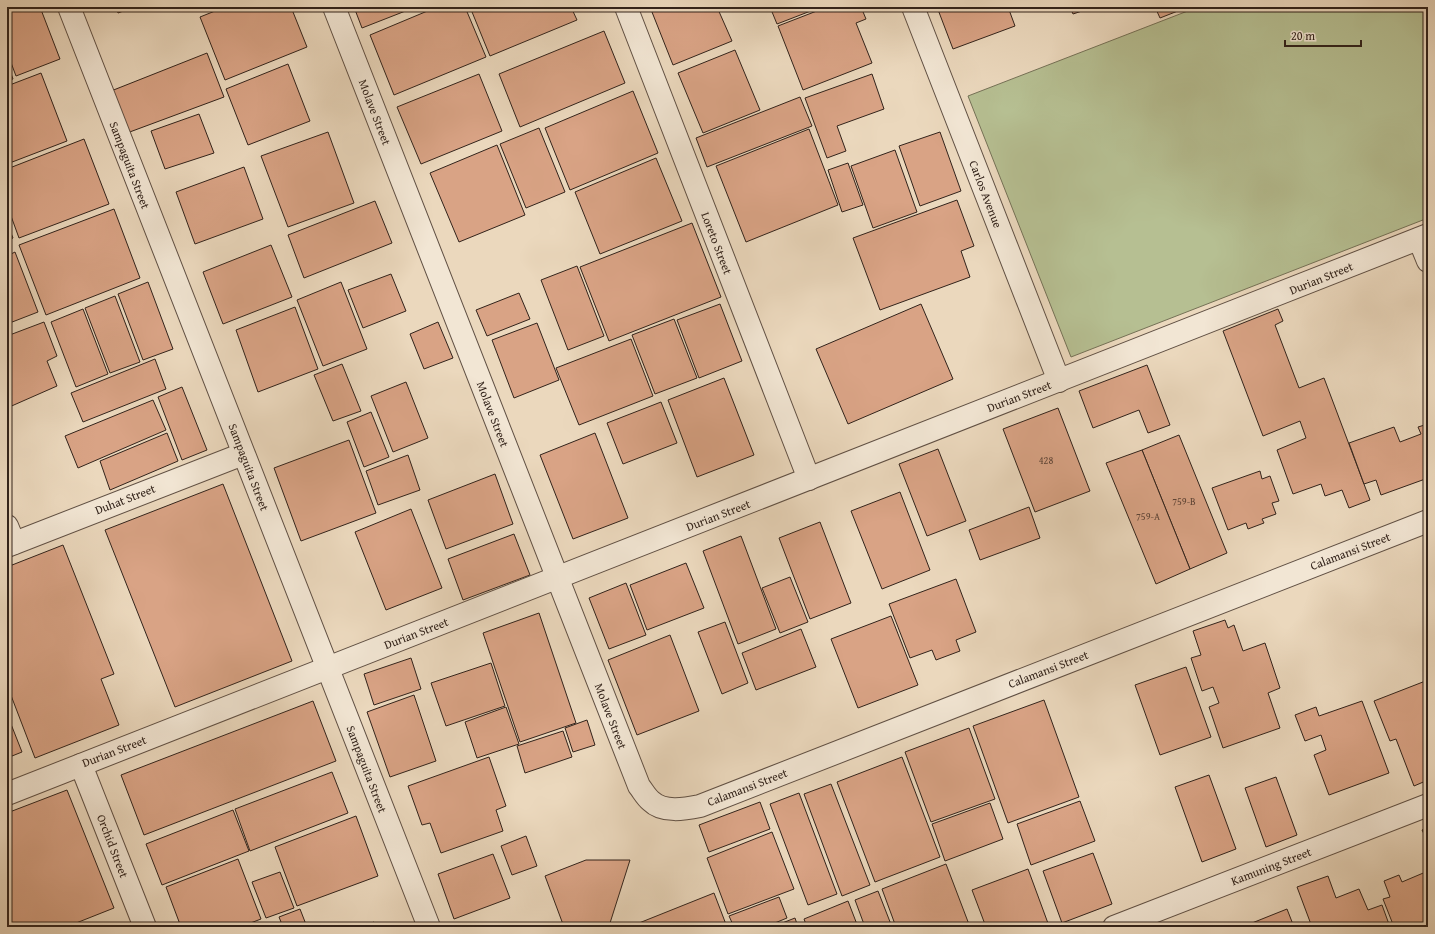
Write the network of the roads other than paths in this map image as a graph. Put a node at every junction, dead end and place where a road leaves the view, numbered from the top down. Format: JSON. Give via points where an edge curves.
{"nodes":[{"id":1,"x":68,"y":7,"type":"edge"},
{"id":2,"x":334,"y":7,"type":"edge"},
{"id":3,"x":626,"y":7,"type":"edge"},
{"id":4,"x":913,"y":7,"type":"edge"},
{"id":5,"x":1424,"y":237,"type":"edge"},
{"id":6,"x":1428,"y":261,"type":"edge"},
{"id":7,"x":1059,"y":381,"type":"junction"},
{"id":8,"x":243,"y":454,"type":"junction"},
{"id":9,"x":809,"y":479,"type":"junction"},
{"id":10,"x":1428,"y":521,"type":"edge"},
{"id":11,"x":9,"y":538,"type":"edge"},
{"id":12,"x":557,"y":578,"type":"junction"},
{"id":13,"x":327,"y":668,"type":"junction"},
{"id":14,"x":81,"y":765,"type":"junction"},
{"id":15,"x":7,"y":794,"type":"edge"},
{"id":16,"x":1428,"y":805,"type":"edge"},
{"id":17,"x":667,"y":809,"type":"joint"},
{"id":18,"x":145,"y":927,"type":"edge"},
{"id":19,"x":429,"y":927,"type":"edge"},
{"id":20,"x":1114,"y":927,"type":"edge"}],
"edges":[{"from":1,"to":8,"type":"street","name":"Sampaguita Street"},
{"from":2,"to":12,"type":"street","name":"Molave Street"},
{"from":3,"to":9,"type":"street","name":"Loreto Street"},
{"from":4,"to":7,"type":"street","name":"Carlos Avenue"},
{"from":5,"to":6,"type":"street"},
{"from":5,"to":7,"type":"street","name":"Durian Street"},
{"from":7,"to":9,"type":"street","name":"Durian Street"},
{"from":8,"to":11,"type":"street","name":"Duhat Street"},
{"from":8,"to":13,"type":"street","name":"Sampaguita Street"},
{"from":9,"to":12,"type":"street","name":"Durian Street"},
{"from":10,"to":17,"type":"street","name":"Calamansi Street","via":[[700,806]]},
{"from":12,"to":13,"type":"street","name":"Durian Street"},
{"from":12,"to":17,"type":"street","name":"Molave Street","via":[[639,786],[652,802]]},
{"from":13,"to":14,"type":"street","name":"Durian Street"},
{"from":13,"to":19,"type":"street","name":"Sampaguita Street"},
{"from":14,"to":15,"type":"street","name":"Durian Street"},
{"from":14,"to":18,"type":"street","name":"Orchid Street"},
{"from":16,"to":20,"type":"street","name":"Kamuning Street"}]}
